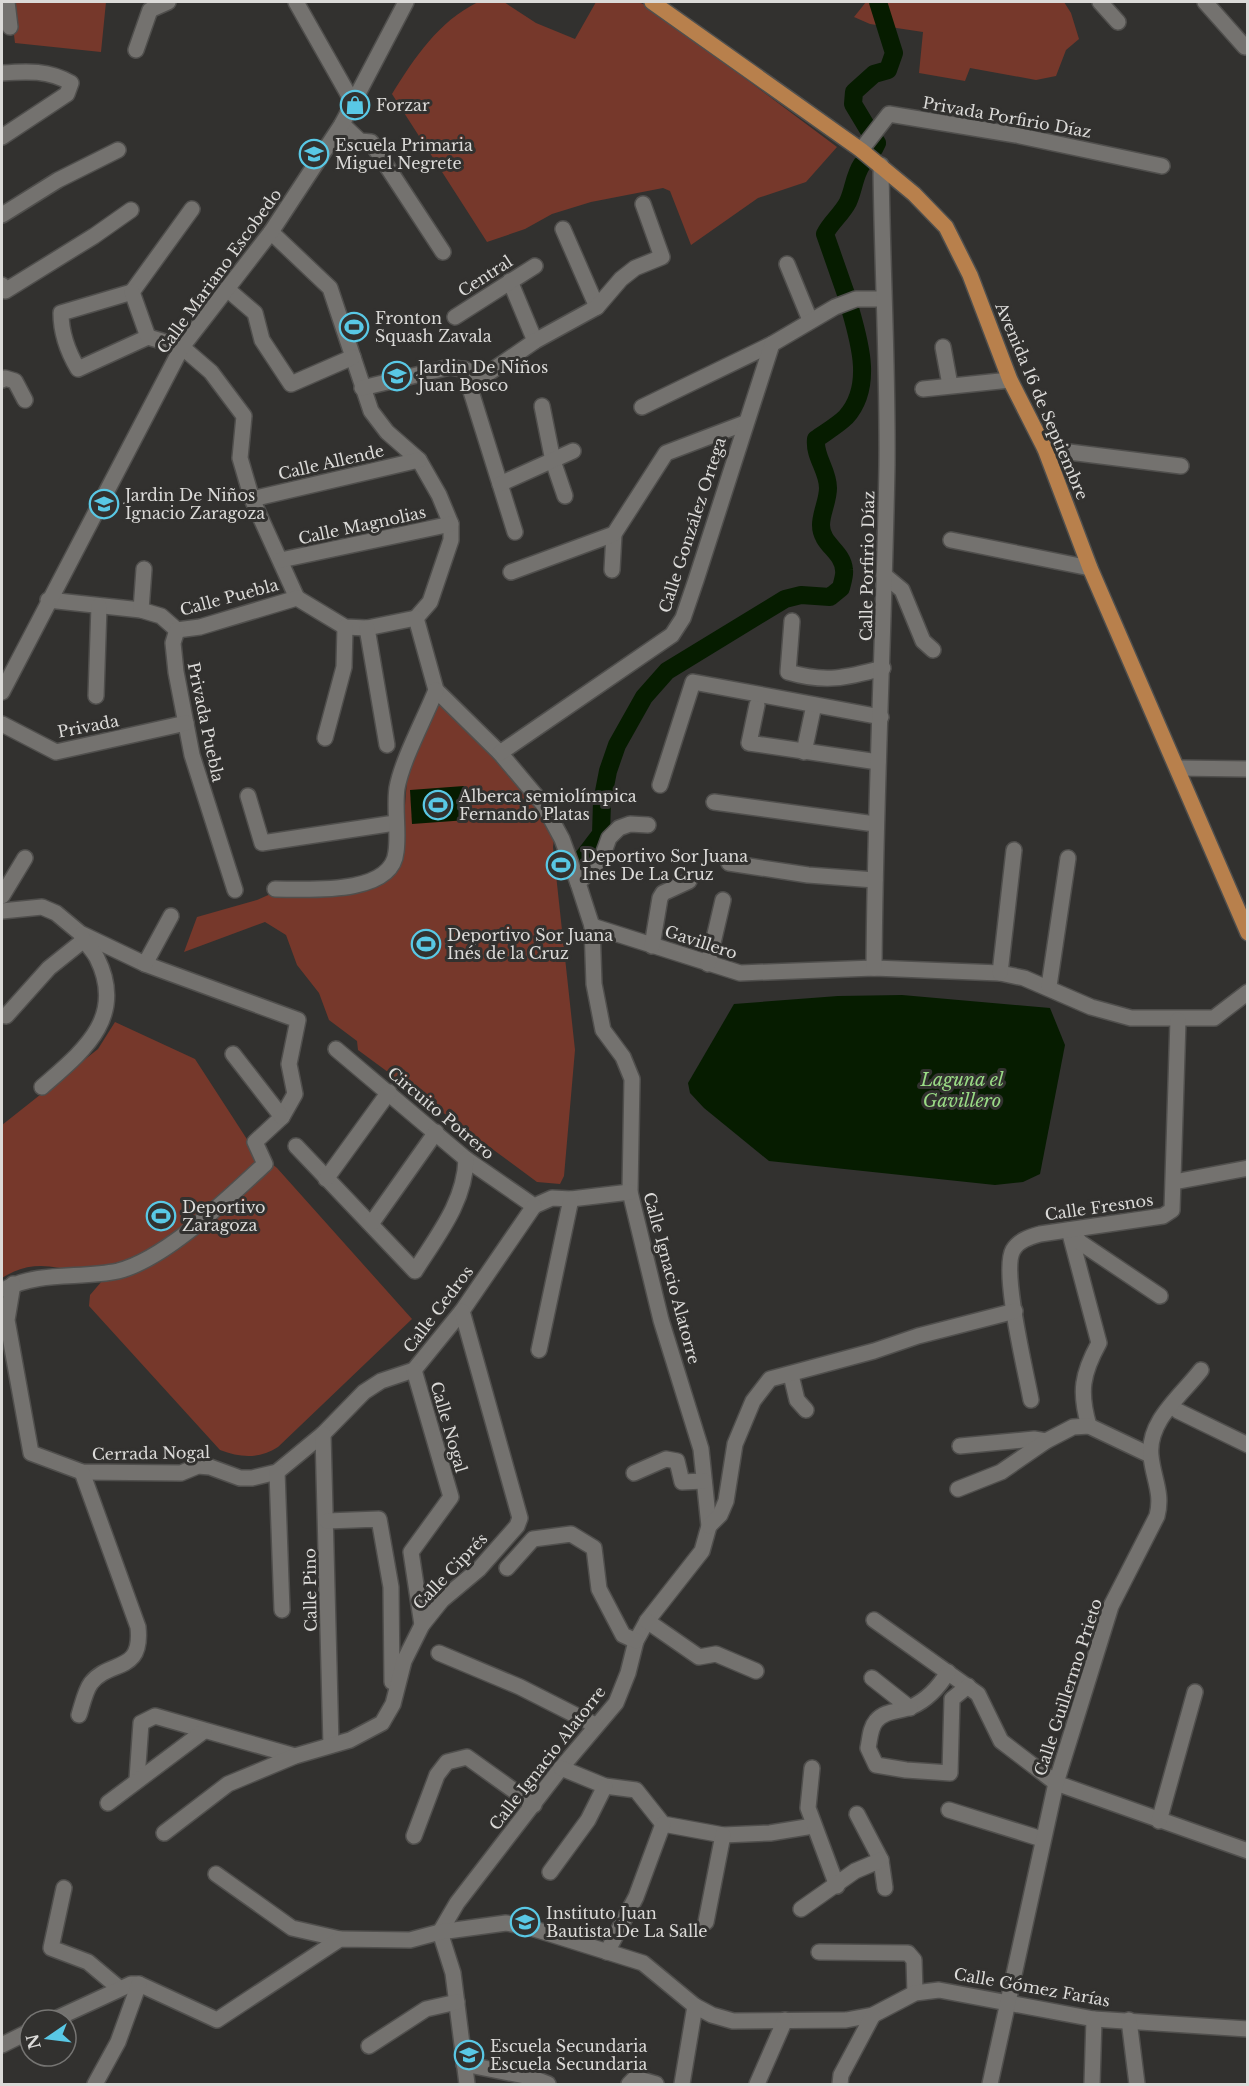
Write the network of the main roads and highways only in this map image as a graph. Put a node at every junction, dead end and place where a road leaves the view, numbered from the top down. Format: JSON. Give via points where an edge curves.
{"nodes":[{"id":1,"x":652,"y":2,"type":"edge"},
{"id":2,"x":1248,"y":933,"type":"edge"}],
"edges":[{"from":1,"to":2,"type":"main road","name":"Avenida 16 de Septiembre","via":[[881,165],[946,227],[970,275],[1010,380],[1045,449],[1090,568]]}]}
